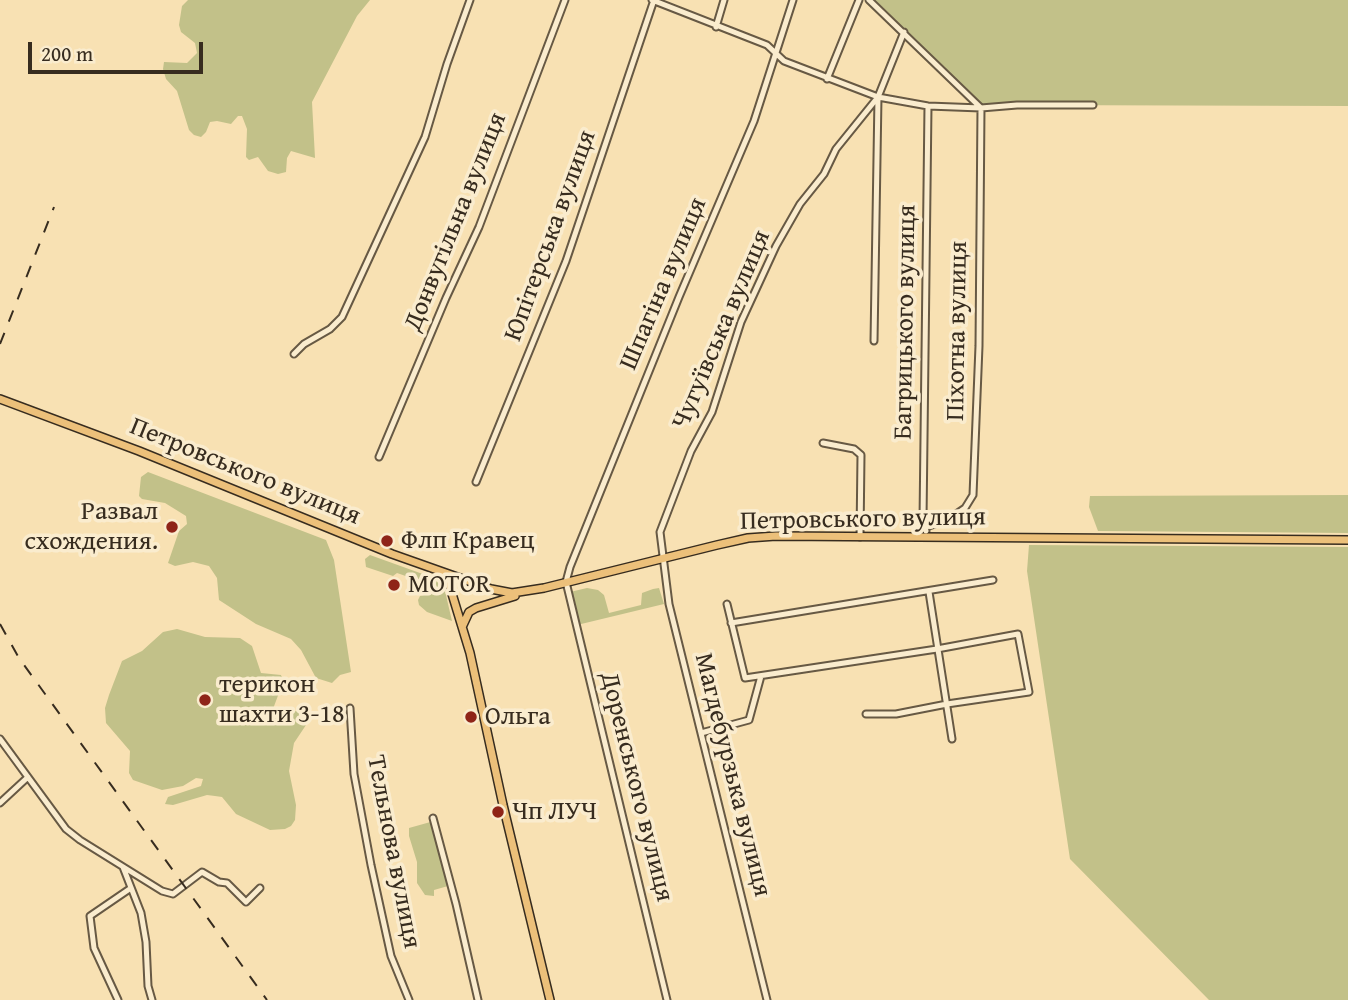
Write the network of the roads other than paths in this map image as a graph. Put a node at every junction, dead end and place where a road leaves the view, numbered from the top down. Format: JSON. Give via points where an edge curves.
{"nodes":[{"id":1,"x":470,"y":0,"type":"edge"},
{"id":2,"x":565,"y":0,"type":"edge"},
{"id":3,"x":653,"y":0,"type":"edge"},
{"id":4,"x":724,"y":0,"type":"edge"},
{"id":5,"x":793,"y":0,"type":"edge"},
{"id":6,"x":859,"y":0,"type":"edge"},
{"id":7,"x":869,"y":0,"type":"edge"},
{"id":8,"x":716,"y":27,"type":"junction"},
{"id":9,"x":904,"y":32,"type":"junction"},
{"id":10,"x":775,"y":55,"type":"junction"},
{"id":11,"x":827,"y":79,"type":"junction"},
{"id":12,"x":878,"y":97,"type":"junction"},
{"id":13,"x":1093,"y":105,"type":"dead end"},
{"id":14,"x":928,"y":107,"type":"junction"},
{"id":15,"x":981,"y":108,"type":"junction"},
{"id":16,"x":874,"y":341,"type":"dead end"},
{"id":17,"x":294,"y":354,"type":"dead end"},
{"id":18,"x":0,"y":399,"type":"edge"},
{"id":19,"x":823,"y":443,"type":"dead end"},
{"id":20,"x":379,"y":457,"type":"dead end"},
{"id":21,"x":476,"y":482,"type":"dead end"},
{"id":22,"x":926,"y":527,"type":"junction"},
{"id":23,"x":860,"y":537,"type":"junction"},
{"id":24,"x":926,"y":538,"type":"junction"},
{"id":25,"x":1348,"y":540,"type":"edge"},
{"id":26,"x":662,"y":558,"type":"junction"},
{"id":27,"x":446,"y":574,"type":"junction"},
{"id":28,"x":993,"y":580,"type":"dead end"},
{"id":29,"x":566,"y":582,"type":"junction"},
{"id":30,"x":544,"y":588,"type":"junction"},
{"id":31,"x":491,"y":589,"type":"junction"},
{"id":32,"x":929,"y":592,"type":"junction"},
{"id":33,"x":486,"y":604,"type":"junction"},
{"id":34,"x":727,"y":604,"type":"dead end"},
{"id":35,"x":732,"y":623,"type":"junction"},
{"id":36,"x":463,"y":625,"type":"junction"},
{"id":37,"x":937,"y":649,"type":"junction"},
{"id":38,"x":761,"y":676,"type":"junction"},
{"id":39,"x":947,"y":704,"type":"junction"},
{"id":40,"x":350,"y":708,"type":"dead end"},
{"id":41,"x":866,"y":714,"type":"dead end"},
{"id":42,"x":701,"y":733,"type":"junction"},
{"id":43,"x":952,"y":738,"type":"dead end"},
{"id":44,"x":0,"y":739,"type":"edge"},
{"id":45,"x":28,"y":777,"type":"junction"},
{"id":46,"x":0,"y":803,"type":"edge"},
{"id":47,"x":433,"y":818,"type":"dead end"},
{"id":48,"x":123,"y":867,"type":"junction"},
{"id":49,"x":131,"y":888,"type":"junction"},
{"id":50,"x":260,"y":888,"type":"dead end"},
{"id":51,"x":118,"y":1000,"type":"edge"},
{"id":52,"x":152,"y":1000,"type":"edge"},
{"id":53,"x":409,"y":1000,"type":"edge"},
{"id":54,"x":478,"y":1000,"type":"edge"},
{"id":55,"x":550,"y":1000,"type":"edge"},
{"id":56,"x":667,"y":1000,"type":"edge"},
{"id":57,"x":767,"y":1000,"type":"edge"}],
"edges":[{"from":1,"to":17,"type":"street","via":[[425,137],[342,317]]},
{"from":2,"to":20,"type":"street","name":"Донвугільна вулиця","via":[[479,227]]},
{"from":3,"to":8,"type":"street"},
{"from":3,"to":21,"type":"street","name":"Юпітерська вулиця","via":[[566,261]]},
{"from":4,"to":8,"type":"street"},
{"from":5,"to":10,"type":"street","name":"Шпагіна вулиця"},
{"from":6,"to":11,"type":"street"},
{"from":7,"to":9,"type":"street"},
{"from":8,"to":10,"type":"street","via":[[767,45]]},
{"from":9,"to":12,"type":"street"},
{"from":9,"to":15,"type":"street"},
{"from":10,"to":11,"type":"street"},
{"from":10,"to":29,"type":"street","name":"Шпагіна вулиця","via":[[754,121],[668,322]]},
{"from":11,"to":12,"type":"street"},
{"from":12,"to":14,"type":"street"},
{"from":12,"to":16,"type":"street"},
{"from":12,"to":26,"type":"street","name":"Чугуївська вулиця","via":[[836,149],[776,246],[741,322],[712,412],[660,532]]},
{"from":13,"to":15,"type":"street"},
{"from":14,"to":15,"type":"street"},
{"from":14,"to":22,"type":"street","name":"Багрицького вулиця"},
{"from":15,"to":22,"type":"street","name":"Піхотна вулиця","via":[[974,495],[949,519]]},
{"from":18,"to":27,"type":"main road","name":"Петровського вулиця"},
{"from":19,"to":23,"type":"street","via":[[854,449],[861,455]]},
{"from":22,"to":24,"type":"street","name":"Багрицького вулиця"},
{"from":23,"to":24,"type":"main road","name":"Петровського вулиця"},
{"from":23,"to":26,"type":"main road","name":"Петровського вулиця","via":[[748,538]]},
{"from":24,"to":25,"type":"main road","name":"Петровського вулиця"},
{"from":26,"to":29,"type":"main road","name":"Петровського вулиця"},
{"from":26,"to":42,"type":"street","name":"Магдебурзька вулиця"},
{"from":27,"to":31,"type":"main road","name":"Петровського вулиця"},
{"from":27,"to":36,"type":"main road"},
{"from":28,"to":32,"type":"street"},
{"from":29,"to":30,"type":"main road","name":"Петровського вулиця"},
{"from":29,"to":56,"type":"street","name":"Доренського вулиця"},
{"from":30,"to":31,"type":"main road","name":"Петровського вулиця","via":[[512,593]]},
{"from":30,"to":33,"type":"main road"},
{"from":31,"to":33,"type":"street"},
{"from":32,"to":35,"type":"street"},
{"from":32,"to":37,"type":"street"},
{"from":33,"to":36,"type":"main road","via":[[469,612]]},
{"from":34,"to":35,"type":"street"},
{"from":35,"to":38,"type":"street","via":[[745,678]]},
{"from":36,"to":55,"type":"main road"},
{"from":37,"to":38,"type":"street"},
{"from":37,"to":39,"type":"street"},
{"from":37,"to":39,"type":"street","via":[[1018,634],[1029,692]]},
{"from":38,"to":42,"type":"street","via":[[749,720]]},
{"from":39,"to":41,"type":"street","via":[[896,714]]},
{"from":39,"to":43,"type":"street"},
{"from":40,"to":53,"type":"street","name":"Тельнова вулиця","via":[[354,774],[368,854],[391,956]]},
{"from":42,"to":57,"type":"street","name":"Магдебурзька вулиця"},
{"from":44,"to":45,"type":"street"},
{"from":45,"to":46,"type":"street"},
{"from":45,"to":48,"type":"street","via":[[66,829]]},
{"from":47,"to":54,"type":"street"},
{"from":48,"to":49,"type":"street"},
{"from":48,"to":50,"type":"street","via":[[168,894],[202,872],[227,883],[246,902]]},
{"from":49,"to":51,"type":"street","via":[[90,916],[94,948]]},
{"from":49,"to":52,"type":"street","via":[[141,914]]}]}
